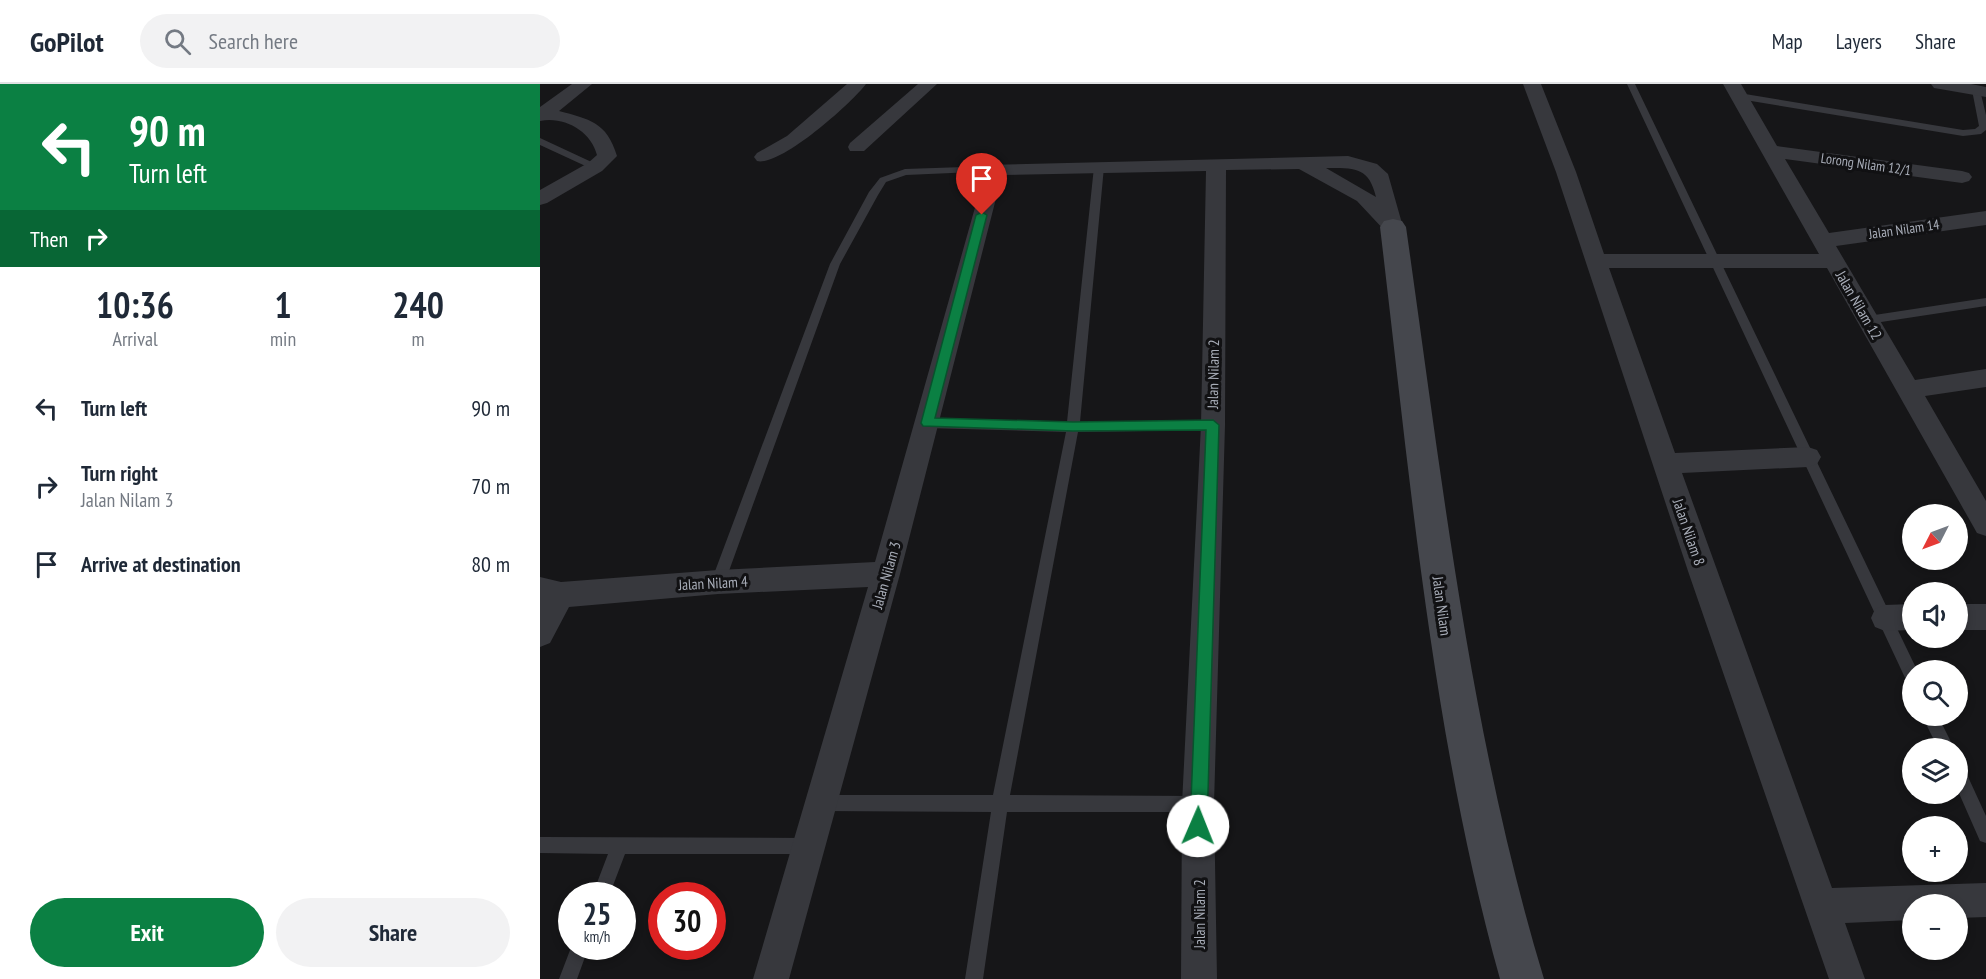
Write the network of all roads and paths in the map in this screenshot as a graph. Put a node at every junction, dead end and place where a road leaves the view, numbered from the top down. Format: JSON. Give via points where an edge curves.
{"nodes":[{"id":1,"x":583,"y":84,"type":"edge"},
{"id":2,"x":857,"y":84,"type":"edge"},
{"id":3,"x":928,"y":84,"type":"edge"},
{"id":4,"x":1532,"y":84,"type":"edge"},
{"id":5,"x":1632,"y":84,"type":"edge"},
{"id":6,"x":1940,"y":84,"type":"edge"},
{"id":7,"x":1736,"y":90,"type":"edge"},
{"id":8,"x":1981,"y":91,"type":"edge"},
{"id":9,"x":543,"y":115,"type":"edge"},
{"id":10,"x":540,"y":141,"type":"edge"},
{"id":11,"x":857,"y":147,"type":"dead end"},
{"id":12,"x":1771,"y":151,"type":"junction"},
{"id":13,"x":764,"y":157,"type":"dead end"},
{"id":14,"x":1300,"y":162,"type":"junction"},
{"id":15,"x":1216,"y":165,"type":"junction"},
{"id":16,"x":595,"y":167,"type":"junction"},
{"id":17,"x":1099,"y":168,"type":"junction"},
{"id":18,"x":994,"y":169,"type":"junction"},
{"id":19,"x":1962,"y":177,"type":"dead end"},
{"id":20,"x":540,"y":199,"type":"edge"},
{"id":21,"x":1986,"y":218,"type":"edge"},
{"id":22,"x":1393,"y":227,"type":"junction"},
{"id":23,"x":1822,"y":241,"type":"junction"},
{"id":24,"x":1596,"y":261,"type":"junction"},
{"id":25,"x":1714,"y":261,"type":"junction"},
{"id":26,"x":1834,"y":261,"type":"junction"},
{"id":27,"x":1986,"y":302,"type":"edge"},
{"id":28,"x":1868,"y":320,"type":"junction"},
{"id":29,"x":1986,"y":378,"type":"edge"},
{"id":30,"x":1908,"y":390,"type":"junction"},
{"id":31,"x":927,"y":423,"type":"junction"},
{"id":32,"x":1213,"y":425,"type":"junction"},
{"id":33,"x":1073,"y":427,"type":"junction"},
{"id":34,"x":1808,"y":457,"type":"junction"},
{"id":35,"x":1666,"y":464,"type":"junction"},
{"id":36,"x":1986,"y":525,"type":"edge"},
{"id":37,"x":886,"y":574,"type":"junction"},
{"id":38,"x":718,"y":582,"type":"junction"},
{"id":39,"x":551,"y":592,"type":"edge"},
{"id":40,"x":1899,"y":617,"type":"edge"},
{"id":41,"x":1968,"y":617,"type":"edge"},
{"id":42,"x":1986,"y":617,"type":"edge"},
{"id":43,"x":540,"y":634,"type":"edge"},
{"id":44,"x":1908,"y":660,"type":"edge"},
{"id":45,"x":1968,"y":796,"type":"edge"},
{"id":46,"x":821,"y":803,"type":"junction"},
{"id":47,"x":999,"y":803,"type":"junction"},
{"id":48,"x":1198,"y":804,"type":"junction"},
{"id":49,"x":1986,"y":835,"type":"edge"},
{"id":50,"x":540,"y":845,"type":"edge"},
{"id":51,"x":619,"y":846,"type":"junction"},
{"id":52,"x":808,"y":846,"type":"junction"},
{"id":53,"x":605,"y":882,"type":"edge"},
{"id":54,"x":1986,"y":900,"type":"edge"},
{"id":55,"x":1820,"y":906,"type":"junction"},
{"id":56,"x":575,"y":960,"type":"edge"},
{"id":57,"x":568,"y":979,"type":"edge"},
{"id":58,"x":771,"y":979,"type":"edge"},
{"id":59,"x":974,"y":979,"type":"edge"},
{"id":60,"x":1199,"y":979,"type":"edge"},
{"id":61,"x":1522,"y":979,"type":"edge"},
{"id":62,"x":1847,"y":979,"type":"edge"}],
"edges":[{"from":1,"to":9,"type":"street"},
{"from":2,"to":13,"type":"street","via":[[794,140]]},
{"from":3,"to":11,"type":"street"},
{"from":4,"to":24,"type":"street","name":"Jalan Nilam 8"},
{"from":5,"to":25,"type":"lane"},
{"from":6,"to":8,"type":"street"},
{"from":7,"to":8,"type":"lane","via":[[1963,134],[1984,127]]},
{"from":7,"to":12,"type":"street","name":"Jalan Nilam 12"},
{"from":9,"to":16,"type":"street","via":[[591,128],[604,140],[607,156]]},
{"from":10,"to":16,"type":"lane"},
{"from":12,"to":19,"type":"street","name":"Lorong Nilam 12/1"},
{"from":12,"to":23,"type":"street","name":"Jalan Nilam 12"},
{"from":14,"to":15,"type":"street"},
{"from":14,"to":22,"type":"street","via":[[1364,197]]},
{"from":14,"to":22,"type":"street","via":[[1348,162],[1370,168],[1381,178]]},
{"from":15,"to":17,"type":"street"},
{"from":15,"to":32,"type":"street","name":"Jalan Nilam 2"},
{"from":16,"to":20,"type":"street"},
{"from":17,"to":18,"type":"street"},
{"from":17,"to":33,"type":"lane"},
{"from":18,"to":31,"type":"street","name":"Jalan Nilam 3"},
{"from":18,"to":38,"type":"lane","via":[[905,172],[883,180],[878,187],[835,264]]},
{"from":21,"to":23,"type":"street","name":"Jalan Nilam 14"},
{"from":22,"to":61,"type":"street","name":"Jalan Nilam","via":[[1447,639],[1501,907]]},
{"from":23,"to":26,"type":"street","name":"Jalan Nilam 12"},
{"from":24,"to":25,"type":"street"},
{"from":24,"to":35,"type":"street","name":"Jalan Nilam 8"},
{"from":25,"to":26,"type":"street"},
{"from":25,"to":34,"type":"lane"},
{"from":26,"to":28,"type":"street","name":"Jalan Nilam 12"},
{"from":27,"to":28,"type":"lane"},
{"from":28,"to":30,"type":"street","name":"Jalan Nilam 12"},
{"from":29,"to":30,"type":"street"},
{"from":30,"to":36,"type":"street","name":"Jalan Nilam 12"},
{"from":31,"to":33,"type":"lane"},
{"from":31,"to":37,"type":"street","name":"Jalan Nilam 3"},
{"from":32,"to":33,"type":"lane"},
{"from":32,"to":48,"type":"street","name":"Jalan Nilam 2"},
{"from":33,"to":47,"type":"lane"},
{"from":34,"to":35,"type":"street"},
{"from":34,"to":40,"type":"lane"},
{"from":35,"to":55,"type":"street","name":"Jalan Nilam 8"},
{"from":37,"to":38,"type":"street","name":"Jalan Nilam 4"},
{"from":37,"to":46,"type":"street","name":"Jalan Nilam 3"},
{"from":38,"to":39,"type":"street","name":"Jalan Nilam 4"},
{"from":39,"to":43,"type":"street"},
{"from":40,"to":44,"type":"lane"},
{"from":41,"to":42,"type":"street"},
{"from":45,"to":49,"type":"lane"},
{"from":46,"to":47,"type":"lane"},
{"from":46,"to":52,"type":"street","name":"Jalan Nilam 3"},
{"from":47,"to":48,"type":"lane"},
{"from":47,"to":59,"type":"lane"},
{"from":48,"to":60,"type":"street","name":"Jalan Nilam 2"},
{"from":50,"to":51,"type":"lane"},
{"from":51,"to":52,"type":"lane"},
{"from":51,"to":53,"type":"lane"},
{"from":52,"to":58,"type":"street","name":"Jalan Nilam 3"},
{"from":54,"to":55,"type":"street"},
{"from":55,"to":62,"type":"street","name":"Jalan Nilam 8"},
{"from":56,"to":57,"type":"lane"}]}
